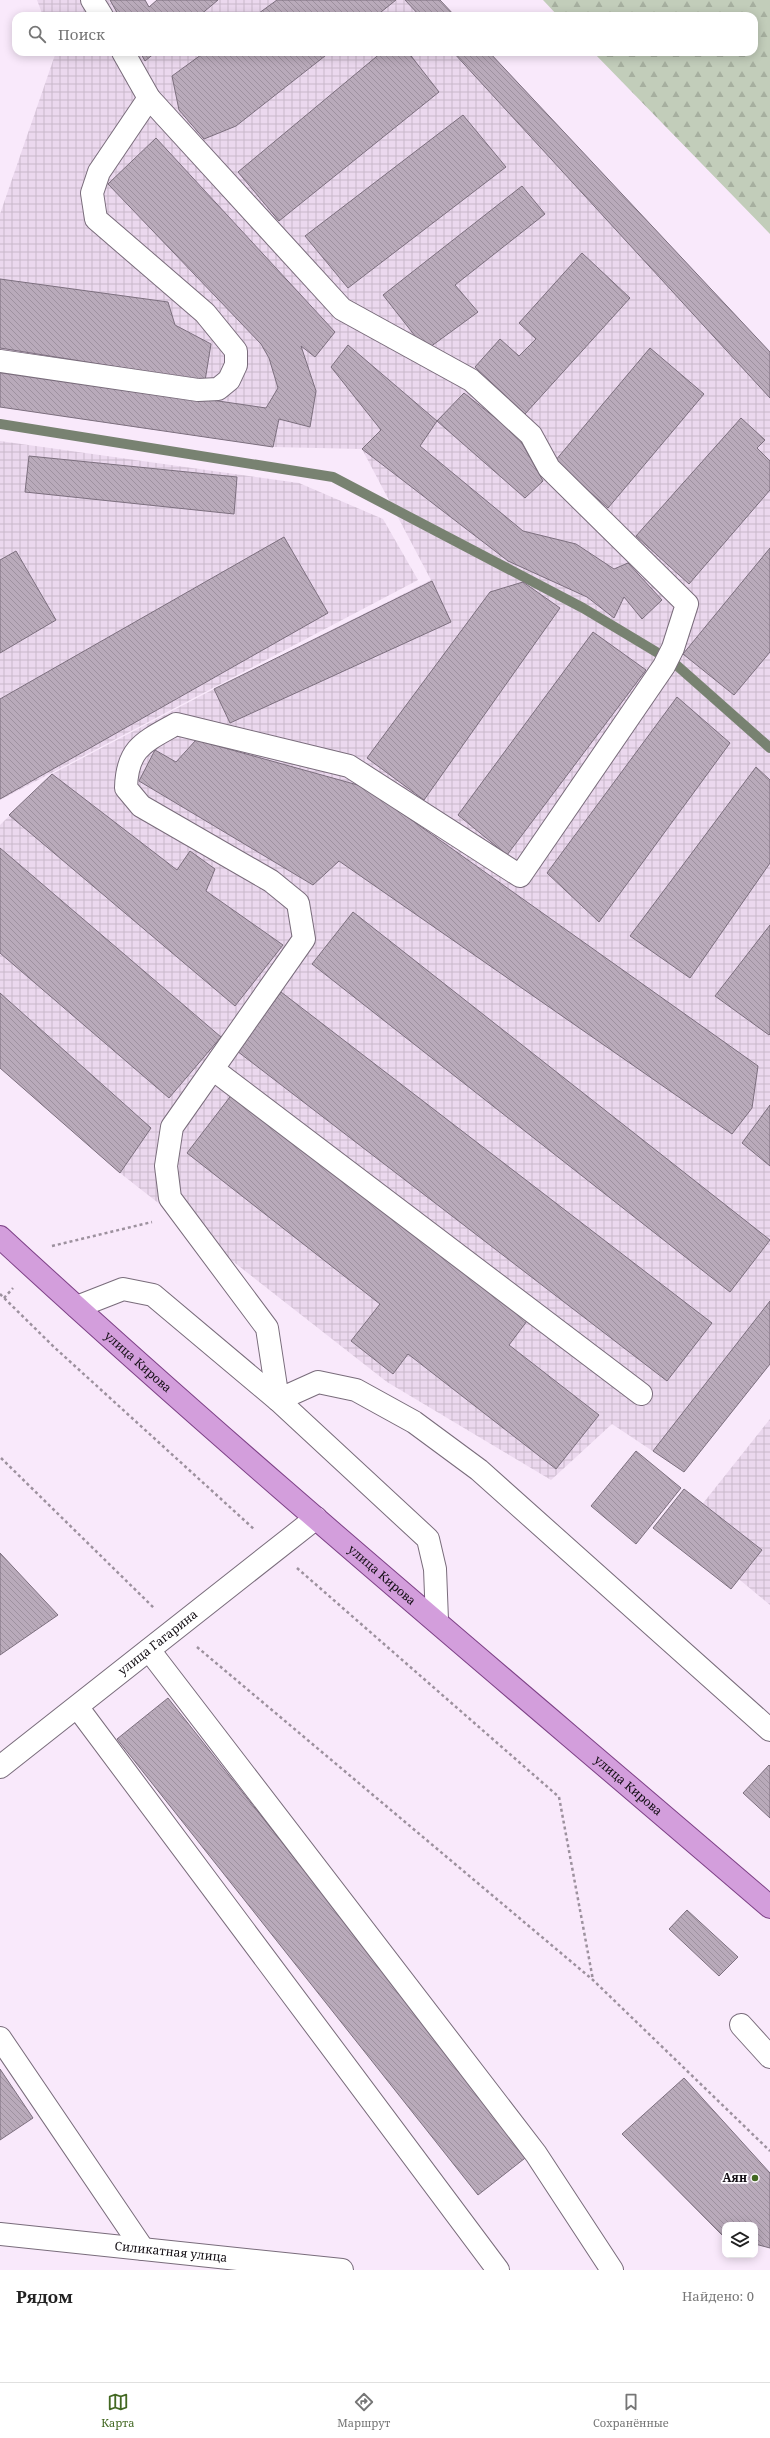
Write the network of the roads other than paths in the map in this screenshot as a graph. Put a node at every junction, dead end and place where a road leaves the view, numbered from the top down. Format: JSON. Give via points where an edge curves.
{"nodes":[{"id":1,"x":92,"y":0,"type":"edge"},
{"id":2,"x":100,"y":12,"type":"edge"},
{"id":3,"x":125,"y":56,"type":"edge"},
{"id":4,"x":149,"y":98,"type":"junction"},
{"id":5,"x":0,"y":360,"type":"edge"},
{"id":6,"x":214,"y":1070,"type":"junction"},
{"id":7,"x":0,"y":1237,"type":"edge"},
{"id":8,"x":77,"y":1307,"type":"junction"},
{"id":9,"x":641,"y":1394,"type":"dead end"},
{"id":10,"x":278,"y":1400,"type":"junction"},
{"id":11,"x":316,"y":1518,"type":"junction"},
{"id":12,"x":437,"y":1620,"type":"junction"},
{"id":13,"x":149,"y":1650,"type":"junction"},
{"id":14,"x":78,"y":1708,"type":"junction"},
{"id":15,"x":770,"y":1730,"type":"edge"},
{"id":16,"x":0,"y":1767,"type":"edge"},
{"id":17,"x":770,"y":1907,"type":"edge"},
{"id":18,"x":741,"y":2025,"type":"dead end"},
{"id":19,"x":0,"y":2038,"type":"edge"},
{"id":20,"x":770,"y":2057,"type":"edge"},
{"id":21,"x":0,"y":2234,"type":"edge"},
{"id":22,"x":143,"y":2249,"type":"junction"},
{"id":23,"x":256,"y":2266,"type":"edge"},
{"id":24,"x":342,"y":2270,"type":"edge"},
{"id":25,"x":498,"y":2270,"type":"edge"},
{"id":26,"x":612,"y":2270,"type":"edge"}],
"edges":[{"from":1,"to":2,"type":"street"},
{"from":3,"to":4,"type":"street"},
{"from":4,"to":5,"type":"street","via":[[99,172],[92,193],[96,220],[205,312],[236,350],[236,365],[229,380],[218,390],[198,390]]},
{"from":4,"to":6,"type":"street","via":[[342,309],[471,380],[531,435],[549,468],[687,604],[668,657],[520,876],[349,766],[176,724],[141,744],[127,768],[126,788],[141,806],[271,881],[298,903],[304,939]]},
{"from":6,"to":9,"type":"street"},
{"from":6,"to":10,"type":"street","via":[[172,1127],[166,1166],[170,1198],[267,1328]]},
{"from":7,"to":8,"type":"main road","name":"улица Кирова"},
{"from":8,"to":10,"type":"street","via":[[122,1289],[153,1294]]},
{"from":8,"to":11,"type":"main road","name":"улица Кирова"},
{"from":10,"to":12,"type":"street","via":[[428,1539],[435,1569]]},
{"from":10,"to":15,"type":"street","via":[[318,1382],[356,1390],[414,1422],[479,1470]]},
{"from":11,"to":12,"type":"main road","name":"улица Кирова"},
{"from":11,"to":13,"type":"street","name":"улица Гагарина"},
{"from":12,"to":17,"type":"main road","name":"улица Кирова"},
{"from":13,"to":14,"type":"street","name":"улица Гагарина"},
{"from":13,"to":26,"type":"street","via":[[536,2154]]},
{"from":14,"to":16,"type":"street","name":"улица Гагарина"},
{"from":14,"to":25,"type":"street"},
{"from":18,"to":20,"type":"street"},
{"from":19,"to":22,"type":"street"},
{"from":21,"to":22,"type":"street","name":"Силикатная улица"},
{"from":22,"to":23,"type":"street","name":"Силикатная улица"},
{"from":23,"to":24,"type":"street","name":"Силикатная улица"}]}
